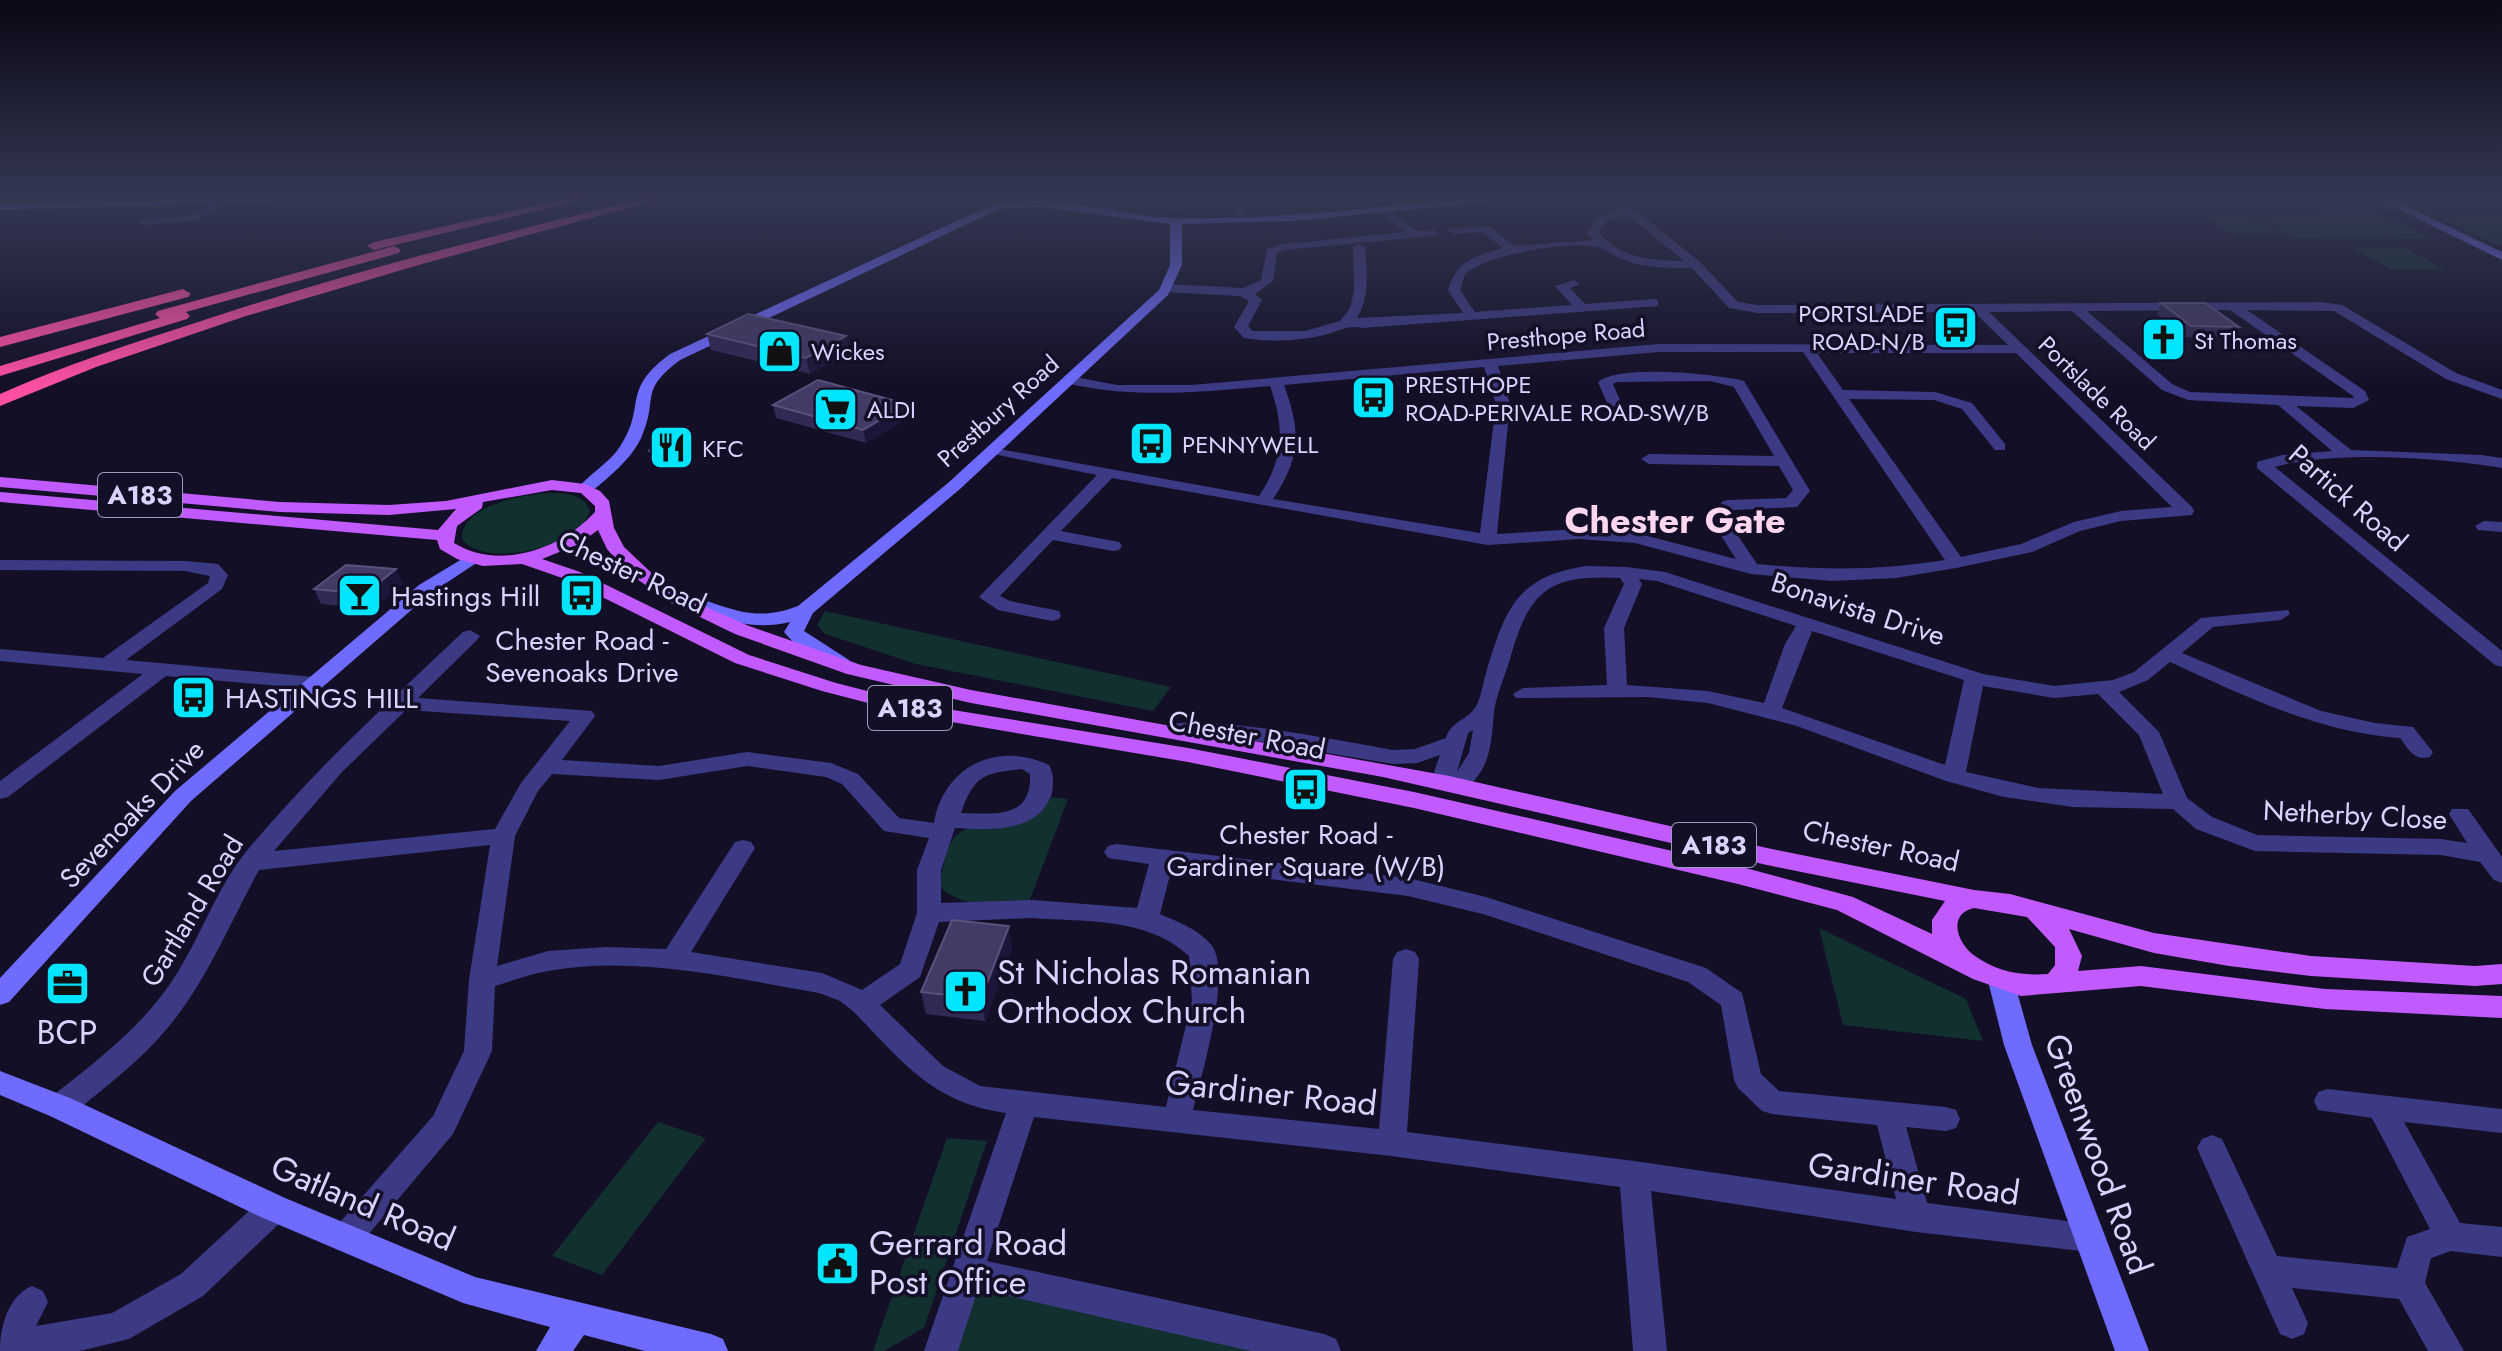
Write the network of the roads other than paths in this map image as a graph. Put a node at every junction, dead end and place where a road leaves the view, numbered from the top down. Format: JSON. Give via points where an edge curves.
{"nodes":[{"id":1,"x":313,"y":262,"type":"edge"},
{"id":2,"x":356,"y":262,"type":"edge"},
{"id":3,"x":378,"y":262,"type":"edge"},
{"id":4,"x":408,"y":262,"type":"edge"},
{"id":5,"x":875,"y":262,"type":"edge"},
{"id":6,"x":1176,"y":262,"type":"edge"},
{"id":7,"x":1270,"y":262,"type":"edge"},
{"id":8,"x":1360,"y":262,"type":"edge"},
{"id":9,"x":1476,"y":262,"type":"edge"},
{"id":10,"x":1650,"y":262,"type":"edge"},
{"id":11,"x":1693,"y":262,"type":"edge"},
{"id":12,"x":1695,"y":264,"type":"junction"},
{"id":13,"x":1574,"y":284,"type":"dead end"},
{"id":14,"x":1166,"y":288,"type":"junction"},
{"id":15,"x":1243,"y":292,"type":"junction"},
{"id":16,"x":1654,"y":303,"type":"dead end"},
{"id":17,"x":1977,"y":307,"type":"junction"},
{"id":18,"x":2075,"y":307,"type":"junction"},
{"id":19,"x":2234,"y":307,"type":"junction"},
{"id":20,"x":1582,"y":308,"type":"junction"},
{"id":21,"x":1472,"y":317,"type":"junction"},
{"id":22,"x":1349,"y":320,"type":"junction"},
{"id":23,"x":0,"y":342,"type":"edge"},
{"id":24,"x":1807,"y":348,"type":"junction"},
{"id":25,"x":2020,"y":349,"type":"junction"},
{"id":26,"x":0,"y":363,"type":"edge"},
{"id":27,"x":1490,"y":364,"type":"junction"},
{"id":28,"x":0,"y":371,"type":"edge"},
{"id":29,"x":1070,"y":380,"type":"junction"},
{"id":30,"x":1276,"y":382,"type":"junction"},
{"id":31,"x":1839,"y":394,"type":"junction"},
{"id":32,"x":2502,"y":395,"type":"edge"},
{"id":33,"x":0,"y":401,"type":"edge"},
{"id":34,"x":2283,"y":402,"type":"junction"},
{"id":35,"x":1614,"y":403,"type":"dead end"},
{"id":36,"x":2000,"y":447,"type":"dead end"},
{"id":37,"x":994,"y":450,"type":"junction"},
{"id":38,"x":2347,"y":455,"type":"junction"},
{"id":39,"x":1649,"y":459,"type":"dead end"},
{"id":40,"x":1784,"y":461,"type":"junction"},
{"id":41,"x":2502,"y":463,"type":"edge"},
{"id":42,"x":1109,"y":472,"type":"junction"},
{"id":43,"x":0,"y":482,"type":"edge"},
{"id":44,"x":585,"y":489,"type":"junction"},
{"id":45,"x":0,"y":497,"type":"edge"},
{"id":46,"x":488,"y":498,"type":"junction"},
{"id":47,"x":1263,"y":502,"type":"junction"},
{"id":48,"x":603,"y":514,"type":"junction"},
{"id":49,"x":2484,"y":526,"type":"dead end"},
{"id":50,"x":2502,"y":527,"type":"edge"},
{"id":51,"x":1048,"y":534,"type":"junction"},
{"id":52,"x":443,"y":536,"type":"junction"},
{"id":53,"x":1488,"y":540,"type":"junction"},
{"id":54,"x":1113,"y":546,"type":"dead end"},
{"id":55,"x":472,"y":558,"type":"junction"},
{"id":56,"x":523,"y":558,"type":"junction"},
{"id":57,"x":1956,"y":563,"type":"junction"},
{"id":58,"x":0,"y":565,"type":"edge"},
{"id":59,"x":1751,"y":569,"type":"junction"},
{"id":60,"x":1626,"y":572,"type":"junction"},
{"id":61,"x":676,"y":598,"type":"junction"},
{"id":62,"x":805,"y":610,"type":"junction"},
{"id":63,"x":2281,"y":614,"type":"dead end"},
{"id":64,"x":1052,"y":615,"type":"dead end"},
{"id":65,"x":1808,"y":622,"type":"junction"},
{"id":66,"x":470,"y":636,"type":"dead end"},
{"id":67,"x":2169,"y":654,"type":"junction"},
{"id":68,"x":0,"y":655,"type":"edge"},
{"id":69,"x":2502,"y":661,"type":"edge"},
{"id":70,"x":108,"y":664,"type":"junction"},
{"id":71,"x":847,"y":666,"type":"junction"},
{"id":72,"x":161,"y":670,"type":"junction"},
{"id":73,"x":1975,"y":677,"type":"junction"},
{"id":74,"x":314,"y":683,"type":"junction"},
{"id":75,"x":2104,"y":688,"type":"junction"},
{"id":76,"x":1617,"y":689,"type":"junction"},
{"id":77,"x":1523,"y":694,"type":"dead end"},
{"id":78,"x":401,"y":703,"type":"junction"},
{"id":79,"x":1771,"y":711,"type":"junction"},
{"id":80,"x":1484,"y":712,"type":"junction"},
{"id":81,"x":2392,"y":715,"type":"dead end"},
{"id":82,"x":1169,"y":730,"type":"junction"},
{"id":83,"x":2406,"y":732,"type":"junction"},
{"id":84,"x":1455,"y":742,"type":"junction"},
{"id":85,"x":2422,"y":752,"type":"dead end"},
{"id":86,"x":545,"y":766,"type":"junction"},
{"id":87,"x":1954,"y":776,"type":"junction"},
{"id":88,"x":0,"y":792,"type":"edge"},
{"id":89,"x":1453,"y":796,"type":"junction"},
{"id":90,"x":2178,"y":802,"type":"junction"},
{"id":91,"x":2460,"y":814,"type":"dead end"},
{"id":92,"x":503,"y":836,"type":"junction"},
{"id":93,"x":743,"y":848,"type":"dead end"},
{"id":94,"x":1116,"y":852,"type":"dead end"},
{"id":95,"x":2487,"y":855,"type":"junction"},
{"id":96,"x":1163,"y":858,"type":"junction"},
{"id":97,"x":251,"y":862,"type":"junction"},
{"id":98,"x":2502,"y":874,"type":"edge"},
{"id":99,"x":1974,"y":899,"type":"junction"},
{"id":100,"x":2028,"y":910,"type":"junction"},
{"id":101,"x":929,"y":913,"type":"junction"},
{"id":102,"x":1146,"y":918,"type":"junction"},
{"id":103,"x":673,"y":959,"type":"junction"},
{"id":104,"x":1406,"y":959,"type":"dead end"},
{"id":105,"x":1965,"y":961,"type":"junction"},
{"id":106,"x":2502,"y":974,"type":"edge"},
{"id":107,"x":482,"y":980,"type":"junction"},
{"id":108,"x":2001,"y":981,"type":"junction"},
{"id":109,"x":2055,"y":983,"type":"junction"},
{"id":110,"x":0,"y":995,"type":"edge"},
{"id":111,"x":862,"y":1004,"type":"junction"},
{"id":112,"x":2502,"y":1007,"type":"edge"},
{"id":113,"x":0,"y":1083,"type":"edge"},
{"id":114,"x":2328,"y":1101,"type":"dead end"},
{"id":115,"x":1024,"y":1103,"type":"junction"},
{"id":116,"x":60,"y":1107,"type":"junction"},
{"id":117,"x":2381,"y":1108,"type":"junction"},
{"id":118,"x":1888,"y":1113,"type":"junction"},
{"id":119,"x":1177,"y":1119,"type":"junction"},
{"id":120,"x":1946,"y":1119,"type":"dead end"},
{"id":121,"x":2502,"y":1121,"type":"edge"},
{"id":122,"x":1392,"y":1143,"type":"junction"},
{"id":123,"x":2212,"y":1148,"type":"dead end"},
{"id":124,"x":1634,"y":1174,"type":"junction"},
{"id":125,"x":274,"y":1208,"type":"junction"},
{"id":126,"x":1916,"y":1218,"type":"junction"},
{"id":127,"x":2451,"y":1237,"type":"junction"},
{"id":128,"x":346,"y":1238,"type":"junction"},
{"id":129,"x":2090,"y":1238,"type":"junction"},
{"id":130,"x":2502,"y":1242,"type":"edge"},
{"id":131,"x":2268,"y":1270,"type":"junction"},
{"id":132,"x":969,"y":1272,"type":"junction"},
{"id":133,"x":2408,"y":1285,"type":"junction"},
{"id":134,"x":32,"y":1302,"type":"dead end"},
{"id":135,"x":578,"y":1316,"type":"junction"},
{"id":136,"x":2292,"y":1323,"type":"dead end"},
{"id":137,"x":6,"y":1350,"type":"edge"},
{"id":138,"x":553,"y":1351,"type":"edge"},
{"id":139,"x":711,"y":1351,"type":"edge"},
{"id":140,"x":941,"y":1351,"type":"edge"},
{"id":141,"x":1324,"y":1351,"type":"edge"},
{"id":142,"x":1650,"y":1351,"type":"edge"},
{"id":143,"x":2132,"y":1351,"type":"edge"},
{"id":144,"x":2447,"y":1351,"type":"edge"}],
"edges":[{"from":1,"to":23,"type":"highway"},
{"from":2,"to":26,"type":"highway"},
{"from":3,"to":28,"type":"highway"},
{"from":4,"to":33,"type":"highway","via":[[234,314]]},
{"from":5,"to":44,"type":"street","via":[[656,370],[643,384],[635,435],[622,456]]},
{"from":6,"to":14,"type":"street"},
{"from":7,"to":15,"type":"street","via":[[1267,281]]},
{"from":8,"to":22,"type":"street","via":[[1361,287]]},
{"from":9,"to":21,"type":"street","via":[[1459,274],[1454,290]]},
{"from":10,"to":12,"type":"street"},
{"from":11,"to":12,"type":"street"},
{"from":12,"to":17,"type":"street","via":[[1734,305],[1758,309]]},
{"from":13,"to":20,"type":"street","via":[[1561,286]]},
{"from":14,"to":15,"type":"street"},
{"from":14,"to":29,"type":"street","name":"Prestbury Road"},
{"from":15,"to":22,"type":"street","via":[[1256,300],[1241,327],[1249,335],[1323,332]]},
{"from":16,"to":20,"type":"street"},
{"from":17,"to":18,"type":"street"},
{"from":17,"to":25,"type":"street","name":"Portslade Road"},
{"from":18,"to":19,"type":"street"},
{"from":18,"to":34,"type":"street","via":[[2167,387],[2203,399]]},
{"from":19,"to":32,"type":"street","via":[[2337,308],[2451,376]]},
{"from":19,"to":34,"type":"street","via":[[2362,400]]},
{"from":20,"to":21,"type":"street"},
{"from":21,"to":22,"type":"street","via":[[1362,324]]},
{"from":24,"to":25,"type":"street","name":"Presthope Road"},
{"from":24,"to":27,"type":"street","name":"Presthope Road","via":[[1659,348]]},
{"from":24,"to":31,"type":"street"},
{"from":25,"to":57,"type":"street","name":"Portslade Road","via":[[2186,511],[2109,519],[2026,548]]},
{"from":27,"to":30,"type":"street","name":"Presthope Road"},
{"from":27,"to":53,"type":"street","via":[[1503,404]]},
{"from":29,"to":30,"type":"street","name":"Presthope Road","via":[[1117,389]]},
{"from":29,"to":37,"type":"street","name":"Prestbury Road"},
{"from":30,"to":47,"type":"street","via":[[1289,416],[1290,441],[1284,473]]},
{"from":31,"to":36,"type":"street","via":[[1935,396],[1967,406]]},
{"from":31,"to":57,"type":"street"},
{"from":34,"to":38,"type":"street"},
{"from":35,"to":40,"type":"street","via":[[1605,382],[1615,378],[1710,377],[1739,384]]},
{"from":37,"to":42,"type":"street"},
{"from":37,"to":62,"type":"street","name":"Prestbury Road"},
{"from":38,"to":41,"type":"street","name":"Partick Road"},
{"from":38,"to":69,"type":"street","name":"Partick Road","via":[[2276,459],[2263,465]]},
{"from":39,"to":40,"type":"street"},
{"from":40,"to":59,"type":"street","via":[[1802,491],[1791,503],[1729,505],[1717,517]]},
{"from":42,"to":47,"type":"street"},
{"from":42,"to":51,"type":"street"},
{"from":43,"to":46,"type":"main road","name":"Chester Road","number":"A183","via":[[350,510],[416,510]]},
{"from":44,"to":46,"type":"main road","name":"Chester Road","number":"A183","via":[[552,485]]},
{"from":44,"to":48,"type":"main road","name":"Chester Road","number":"A183","via":[[603,505]]},
{"from":45,"to":52,"type":"main road","number":"A183"},
{"from":46,"to":52,"type":"main road","name":"Chester Road","number":"A183","via":[[458,516]]},
{"from":47,"to":53,"type":"street"},
{"from":48,"to":56,"type":"main road","name":"Chester Road","number":"A183","via":[[594,527],[566,544]]},
{"from":48,"to":61,"type":"main road","name":"Chester Road","number":"A183","via":[[622,556]]},
{"from":49,"to":50,"type":"street"},
{"from":51,"to":54,"type":"street"},
{"from":51,"to":64,"type":"street","via":[[988,597],[1005,606]]},
{"from":52,"to":55,"type":"main road","number":"A183","via":[[453,552]]},
{"from":53,"to":59,"type":"street","via":[[1579,534],[1636,538]]},
{"from":55,"to":56,"type":"main road","name":"Chester Road","number":"A183"},
{"from":55,"to":74,"type":"street","name":"Sevenoaks Drive","via":[[425,589]]},
{"from":56,"to":89,"type":"main road","name":"Chester Road","number":"A183","via":[[574,576],[742,659],[922,711]]},
{"from":57,"to":59,"type":"street","via":[[1832,576]]},
{"from":58,"to":70,"type":"street","via":[[185,566],[212,568],[219,575],[216,585]]},
{"from":60,"to":65,"type":"street","name":"Bonavista Drive","via":[[1700,586]]},
{"from":60,"to":76,"type":"street","via":[[1633,584],[1614,628]]},
{"from":60,"to":80,"type":"street","name":"Bonavista Drive","via":[[1576,572],[1540,584],[1522,602]]},
{"from":61,"to":62,"type":"street","name":"Prestbury Road","via":[[756,623],[783,620]]},
{"from":61,"to":71,"type":"main road","name":"Chester Road","number":"A183","via":[[744,631]]},
{"from":62,"to":71,"type":"street","via":[[794,632]]},
{"from":63,"to":67,"type":"street","name":"Bonavista Drive","via":[[2208,622]]},
{"from":65,"to":73,"type":"street","name":"Bonavista Drive"},
{"from":65,"to":79,"type":"street"},
{"from":66,"to":78,"type":"street","name":"Gartland Road"},
{"from":67,"to":75,"type":"street","name":"Bonavista Drive","via":[[2141,676]]},
{"from":67,"to":83,"type":"street","via":[[2302,713],[2383,732]]},
{"from":68,"to":70,"type":"street"},
{"from":70,"to":72,"type":"street"},
{"from":71,"to":82,"type":"main road","name":"Chester Road","number":"A183","via":[[941,691]]},
{"from":72,"to":74,"type":"street"},
{"from":72,"to":88,"type":"street"},
{"from":73,"to":75,"type":"street","name":"Bonavista Drive","via":[[2054,692]]},
{"from":73,"to":87,"type":"street"},
{"from":74,"to":110,"type":"street","name":"Sevenoaks Drive","via":[[183,796]]},
{"from":75,"to":90,"type":"street","via":[[2148,732]]},
{"from":76,"to":77,"type":"street"},
{"from":76,"to":79,"type":"street","via":[[1677,691]]},
{"from":78,"to":86,"type":"street","via":[[585,716]]},
{"from":78,"to":97,"type":"street","name":"Gartland Road","via":[[334,767]]},
{"from":79,"to":87,"type":"street"},
{"from":80,"to":84,"type":"street","name":"Bonavista Drive","via":[[1459,730]]},
{"from":80,"to":89,"type":"street","name":"Bonavista Drive","via":[[1485,732],[1469,777]]},
{"from":81,"to":83,"type":"street"},
{"from":82,"to":84,"type":"street","via":[[1239,731],[1393,757],[1417,756]]},
{"from":82,"to":89,"type":"main road","name":"Chester Road","number":"A183"},
{"from":83,"to":85,"type":"street"},
{"from":84,"to":89,"type":"street","via":[[1445,772]]},
{"from":86,"to":92,"type":"street"},
{"from":86,"to":101,"type":"street","via":[[659,773],[747,759],[831,770],[850,779],[892,825],[943,826],[929,870]]},
{"from":87,"to":90,"type":"street","via":[[2038,796]]},
{"from":89,"to":99,"type":"main road","name":"Chester Road","number":"A183"},
{"from":89,"to":105,"type":"main road","name":"Chester Road","number":"A183","via":[[1844,903]]},
{"from":90,"to":95,"type":"street","name":"Netherby Close","via":[[2204,823],[2255,843],[2441,847]]},
{"from":91,"to":95,"type":"street","name":"Netherby Close"},
{"from":92,"to":97,"type":"street"},
{"from":92,"to":107,"type":"street"},
{"from":93,"to":103,"type":"street"},
{"from":94,"to":96,"type":"street"},
{"from":95,"to":98,"type":"street","name":"Netherby Close"},
{"from":96,"to":102,"type":"street"},
{"from":96,"to":118,"type":"street","via":[[1408,887],[1486,906],[1697,975],[1733,1000],[1748,1080],[1772,1102]]},
{"from":97,"to":116,"type":"street","name":"Gartland Road","via":[[162,1016]]},
{"from":99,"to":100,"type":"main road","name":"Chester Road","number":"A183"},
{"from":99,"to":105,"type":"main road","name":"Chester Road","via":[[1957,903],[1944,920],[1948,940]]},
{"from":100,"to":106,"type":"main road","name":"Chester Road","number":"A183","via":[[2154,943],[2229,956],[2311,966]]},
{"from":100,"to":109,"type":"main road","name":"Chester Road","number":"A183","via":[[2048,922],[2068,948],[2066,974]]},
{"from":101,"to":102,"type":"street","via":[[1032,909]]},
{"from":101,"to":111,"type":"street","via":[[911,970]]},
{"from":102,"to":119,"type":"street","via":[[1183,935],[1202,952],[1205,1001]]},
{"from":103,"to":107,"type":"street","name":"Gardiner Road","via":[[548,961]]},
{"from":103,"to":111,"type":"street","name":"Gardiner Road","via":[[822,983]]},
{"from":104,"to":122,"type":"street"},
{"from":105,"to":108,"type":"main road","name":"Chester Road","number":"A183"},
{"from":107,"to":128,"type":"street","via":[[478,1051],[443,1125]]},
{"from":108,"to":109,"type":"main road","name":"Chester Road","number":"A183","via":[[2021,986]]},
{"from":108,"to":129,"type":"street","name":"Greenwood Road","via":[[2018,1045]]},
{"from":109,"to":112,"type":"main road","name":"Chester Road","number":"A183","via":[[2141,976],[2325,999]]},
{"from":111,"to":115,"type":"street","name":"Gardiner Road","via":[[933,1074],[976,1097]]},
{"from":113,"to":116,"type":"street","name":"Gatland Road"},
{"from":114,"to":117,"type":"street"},
{"from":115,"to":119,"type":"street","name":"Gardiner Road"},
{"from":115,"to":132,"type":"street"},
{"from":116,"to":125,"type":"street","name":"Gatland Road"},
{"from":117,"to":121,"type":"street"},
{"from":117,"to":127,"type":"street"},
{"from":118,"to":120,"type":"street"},
{"from":118,"to":126,"type":"street"},
{"from":119,"to":122,"type":"street","name":"Gardiner Road"},
{"from":122,"to":124,"type":"street","name":"Gardiner Road"},
{"from":123,"to":131,"type":"street"},
{"from":124,"to":126,"type":"street","name":"Gardiner Road"},
{"from":124,"to":142,"type":"street"},
{"from":125,"to":128,"type":"street","name":"Gatland Road"},
{"from":125,"to":137,"type":"street","via":[[192,1285],[117,1328]]},
{"from":126,"to":129,"type":"street","name":"Gardiner Road"},
{"from":127,"to":130,"type":"street"},
{"from":127,"to":133,"type":"street","via":[[2418,1247]]},
{"from":128,"to":135,"type":"street","name":"Gatland Road","via":[[474,1292]]},
{"from":129,"to":143,"type":"street","name":"Greenwood Road"},
{"from":131,"to":133,"type":"street"},
{"from":131,"to":136,"type":"street"},
{"from":132,"to":140,"type":"street"},
{"from":132,"to":141,"type":"street"},
{"from":133,"to":144,"type":"street"},
{"from":134,"to":137,"type":"street"},
{"from":135,"to":138,"type":"street"},
{"from":135,"to":139,"type":"street","name":"Gatland Road"}]}
